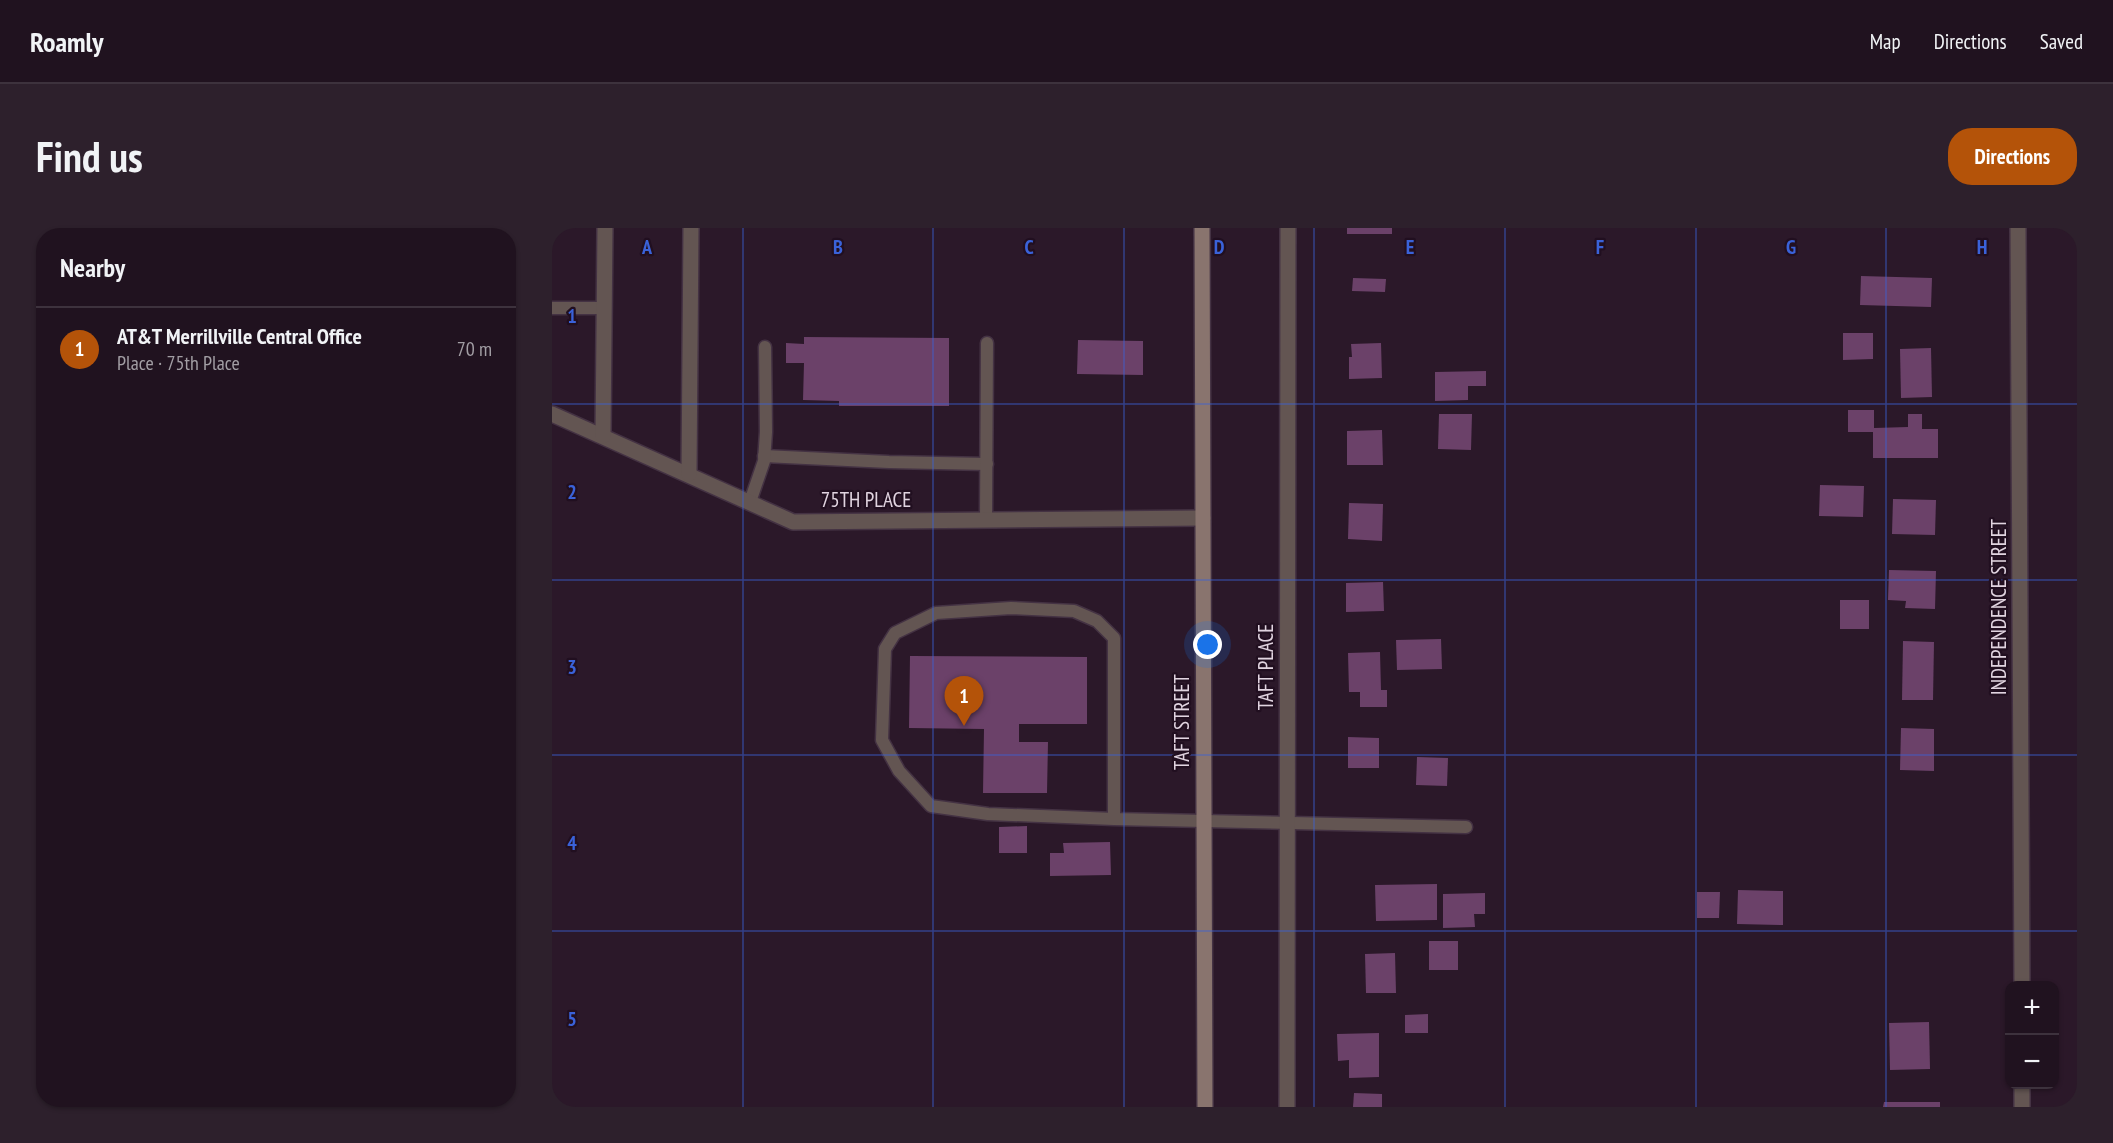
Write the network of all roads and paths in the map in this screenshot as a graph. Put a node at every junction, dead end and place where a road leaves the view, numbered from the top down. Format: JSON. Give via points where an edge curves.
{"nodes":[{"id":1,"x":605,"y":228,"type":"edge"},
{"id":2,"x":691,"y":228,"type":"edge"},
{"id":3,"x":1202,"y":228,"type":"edge"},
{"id":4,"x":1288,"y":228,"type":"edge"},
{"id":5,"x":2018,"y":228,"type":"edge"},
{"id":6,"x":552,"y":308,"type":"edge"},
{"id":7,"x":604,"y":308,"type":"junction"},
{"id":8,"x":987,"y":343,"type":"dead end"},
{"id":9,"x":765,"y":347,"type":"dead end"},
{"id":10,"x":552,"y":414,"type":"edge"},
{"id":11,"x":603,"y":436,"type":"junction"},
{"id":12,"x":764,"y":456,"type":"junction"},
{"id":13,"x":987,"y":464,"type":"junction"},
{"id":14,"x":689,"y":474,"type":"junction"},
{"id":15,"x":750,"y":502,"type":"junction"},
{"id":16,"x":1203,"y":519,"type":"junction"},
{"id":17,"x":986,"y":520,"type":"junction"},
{"id":18,"x":1114,"y":819,"type":"junction"},
{"id":19,"x":1204,"y":822,"type":"junction"},
{"id":20,"x":1287,"y":823,"type":"junction"},
{"id":21,"x":1466,"y":827,"type":"dead end"},
{"id":22,"x":2022,"y":981,"type":"edge"},
{"id":23,"x":2022,"y":1089,"type":"edge"},
{"id":24,"x":1205,"y":1107,"type":"edge"},
{"id":25,"x":1287,"y":1107,"type":"edge"},
{"id":26,"x":2022,"y":1107,"type":"edge"}],
"edges":[{"from":1,"to":7,"type":"street"},
{"from":2,"to":14,"type":"street"},
{"from":3,"to":16,"type":"main road","name":"TAFT STREET"},
{"from":4,"to":20,"type":"street","name":"TAFT PLACE"},
{"from":5,"to":22,"type":"street","name":"INDEPENDENCE STREET"},
{"from":6,"to":7,"type":"lane"},
{"from":7,"to":11,"type":"street"},
{"from":8,"to":13,"type":"lane"},
{"from":9,"to":12,"type":"lane"},
{"from":10,"to":11,"type":"street","name":"75TH PLACE"},
{"from":11,"to":14,"type":"street","name":"75TH PLACE"},
{"from":12,"to":13,"type":"lane"},
{"from":12,"to":15,"type":"lane"},
{"from":13,"to":17,"type":"lane"},
{"from":14,"to":15,"type":"street","name":"75TH PLACE"},
{"from":15,"to":17,"type":"street","name":"75TH PLACE","via":[[793,522]]},
{"from":16,"to":17,"type":"street","name":"75TH PLACE"},
{"from":16,"to":19,"type":"main road","name":"TAFT STREET"},
{"from":18,"to":18,"type":"lane","via":[[1114,638],[1097,621],[1074,611],[1011,608],[936,613],[895,633],[885,649],[882,740],[899,771],[931,806],[988,814]]},
{"from":18,"to":19,"type":"lane"},
{"from":19,"to":20,"type":"lane"},
{"from":19,"to":24,"type":"main road","name":"TAFT STREET"},
{"from":20,"to":21,"type":"lane"},
{"from":20,"to":25,"type":"street","name":"TAFT PLACE"},
{"from":23,"to":26,"type":"street"}]}
